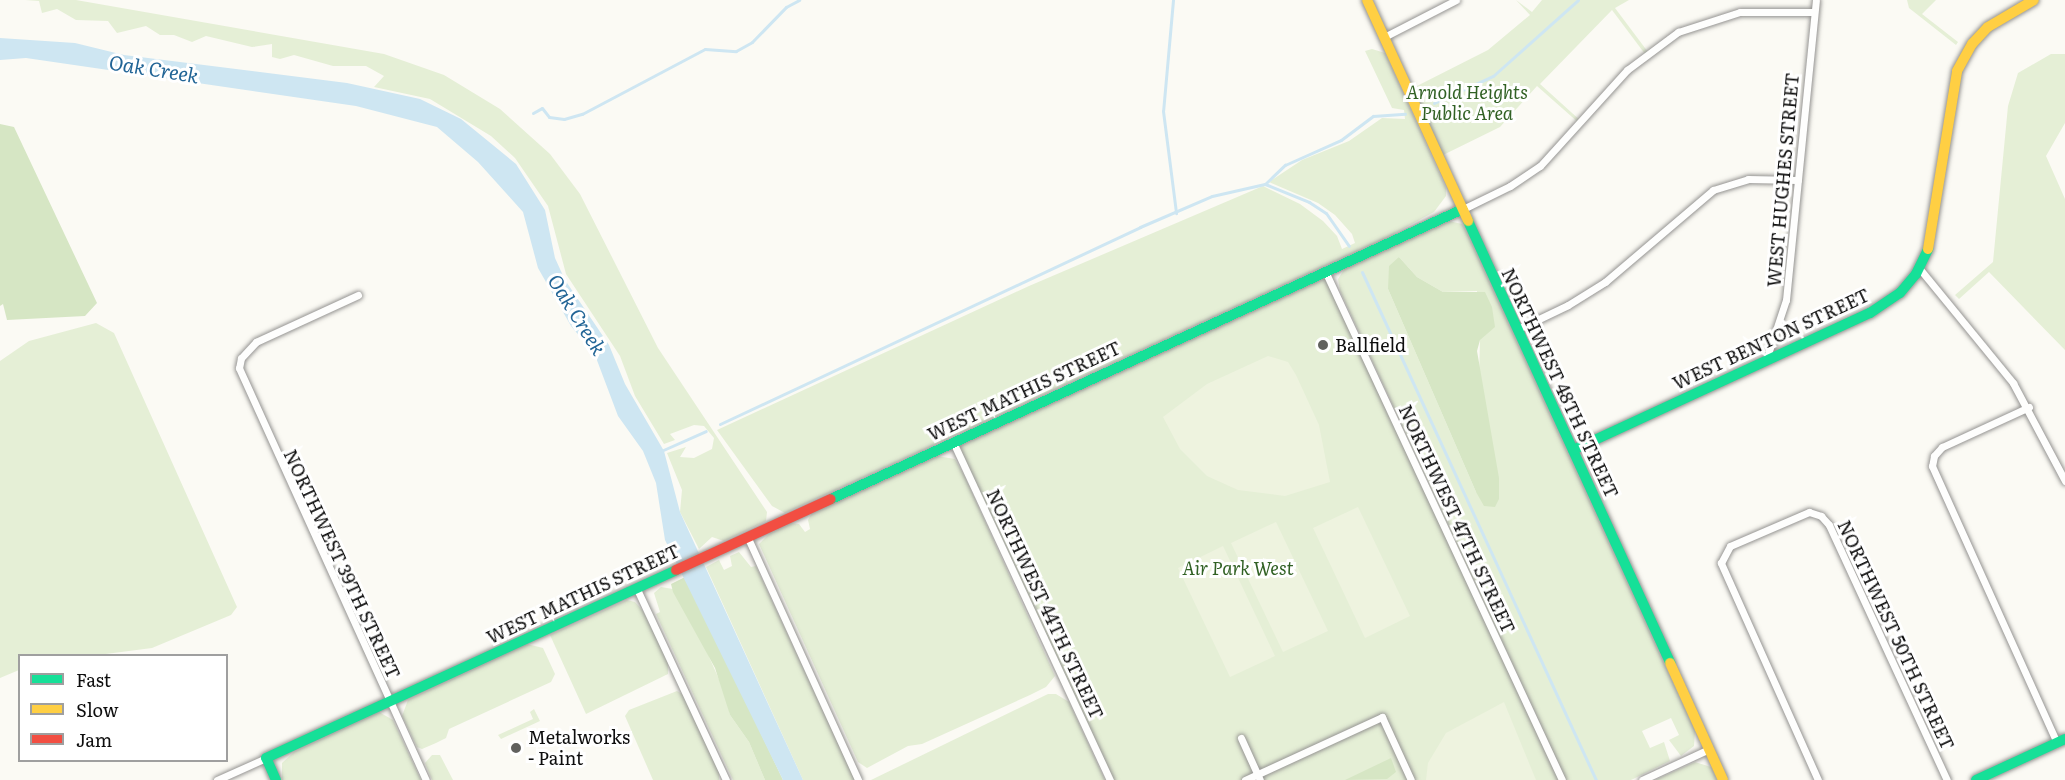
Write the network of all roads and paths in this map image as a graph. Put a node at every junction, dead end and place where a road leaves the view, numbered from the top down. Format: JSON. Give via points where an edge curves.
{"nodes":[{"id":1,"x":1367,"y":0,"type":"edge"},
{"id":2,"x":1456,"y":0,"type":"edge"},
{"id":3,"x":1816,"y":0,"type":"edge"},
{"id":4,"x":2034,"y":0,"type":"edge"},
{"id":5,"x":1814,"y":12,"type":"junction"},
{"id":6,"x":1384,"y":37,"type":"junction"},
{"id":7,"x":1798,"y":180,"type":"junction"},
{"id":8,"x":1463,"y":209,"type":"junction"},
{"id":9,"x":1919,"y":268,"type":"junction"},
{"id":10,"x":1325,"y":271,"type":"junction"},
{"id":11,"x":358,"y":295,"type":"dead end"},
{"id":12,"x":1518,"y":329,"type":"junction"},
{"id":13,"x":1766,"y":360,"type":"junction"},
{"id":14,"x":2029,"y":407,"type":"junction"},
{"id":15,"x":953,"y":442,"type":"junction"},
{"id":16,"x":1573,"y":450,"type":"junction"},
{"id":17,"x":2065,"y":481,"type":"edge"},
{"id":18,"x":747,"y":537,"type":"junction"},
{"id":19,"x":636,"y":587,"type":"junction"},
{"id":20,"x":389,"y":701,"type":"junction"},
{"id":21,"x":1241,"y":738,"type":"dead end"},
{"id":22,"x":2061,"y":741,"type":"edge"},
{"id":23,"x":1709,"y":749,"type":"junction"},
{"id":24,"x":266,"y":758,"type":"junction"},
{"id":25,"x":1259,"y":777,"type":"edge"},
{"id":26,"x":217,"y":780,"type":"edge"},
{"id":27,"x":276,"y":780,"type":"edge"},
{"id":28,"x":426,"y":780,"type":"edge"},
{"id":29,"x":726,"y":780,"type":"edge"},
{"id":30,"x":858,"y":780,"type":"edge"},
{"id":31,"x":1110,"y":780,"type":"edge"},
{"id":32,"x":1245,"y":780,"type":"edge"},
{"id":33,"x":1410,"y":780,"type":"edge"},
{"id":34,"x":1562,"y":780,"type":"edge"},
{"id":35,"x":1642,"y":780,"type":"edge"},
{"id":36,"x":1723,"y":780,"type":"edge"},
{"id":37,"x":1818,"y":780,"type":"edge"},
{"id":38,"x":1947,"y":780,"type":"edge"},
{"id":39,"x":1976,"y":780,"type":"edge"}],
"edges":[{"from":1,"to":6,"type":"street","name":"NORTHWEST 48TH STREET"},
{"from":2,"to":6,"type":"street"},
{"from":3,"to":5,"type":"street","name":"WEST HUGHES STREET"},
{"from":4,"to":9,"type":"street","name":"WEST BENTON STREET","via":[[1988,27],[1972,44],[1957,70],[1948,102],[1931,237]]},
{"from":5,"to":7,"type":"street","name":"WEST HUGHES STREET"},
{"from":5,"to":8,"type":"street","name":"WEST MATHIS STREET","via":[[1740,12],[1678,32],[1633,64],[1540,166]]},
{"from":6,"to":8,"type":"street","name":"NORTHWEST 48TH STREET"},
{"from":7,"to":12,"type":"street","via":[[1748,179],[1713,190],[1605,282]]},
{"from":7,"to":13,"type":"street","name":"WEST HUGHES STREET","via":[[1786,300]]},
{"from":8,"to":10,"type":"street","name":"WEST MATHIS STREET"},
{"from":8,"to":12,"type":"street","name":"NORTHWEST 48TH STREET"},
{"from":9,"to":13,"type":"street","name":"WEST BENTON STREET","via":[[1900,293],[1876,310]]},
{"from":9,"to":14,"type":"street","via":[[2001,366]]},
{"from":10,"to":15,"type":"street","name":"WEST MATHIS STREET"},
{"from":10,"to":34,"type":"street","name":"NORTHWEST 47TH STREET"},
{"from":11,"to":20,"type":"street","name":"NORTHWEST 39TH STREET","via":[[256,342],[241,358],[241,380]]},
{"from":12,"to":16,"type":"street","name":"NORTHWEST 48TH STREET"},
{"from":13,"to":16,"type":"street","name":"WEST BENTON STREET"},
{"from":14,"to":17,"type":"street"},
{"from":14,"to":22,"type":"street","via":[[1945,445],[1936,452],[1932,464]]},
{"from":15,"to":18,"type":"street","name":"WEST MATHIS STREET"},
{"from":15,"to":31,"type":"street","name":"NORTHWEST 44TH STREET"},
{"from":16,"to":23,"type":"street","name":"NORTHWEST 48TH STREET"},
{"from":18,"to":19,"type":"street","name":"WEST MATHIS STREET"},
{"from":18,"to":30,"type":"street"},
{"from":19,"to":20,"type":"street","name":"WEST MATHIS STREET"},
{"from":19,"to":29,"type":"street"},
{"from":20,"to":24,"type":"street","name":"WEST MATHIS STREET"},
{"from":20,"to":28,"type":"street","name":"NORTHWEST 39TH STREET"},
{"from":21,"to":25,"type":"street"},
{"from":22,"to":39,"type":"street"},
{"from":23,"to":35,"type":"street"},
{"from":23,"to":36,"type":"street","name":"NORTHWEST 48TH STREET"},
{"from":24,"to":26,"type":"street","name":"WEST MATHIS STREET"},
{"from":24,"to":27,"type":"street"},
{"from":25,"to":32,"type":"street"},
{"from":25,"to":33,"type":"street","via":[[1382,717]]},
{"from":37,"to":38,"type":"street","name":"NORTHWEST 50TH STREET","via":[[1723,574],[1721,561],[1730,546],[1809,512],[1821,516],[1829,525]]}]}
